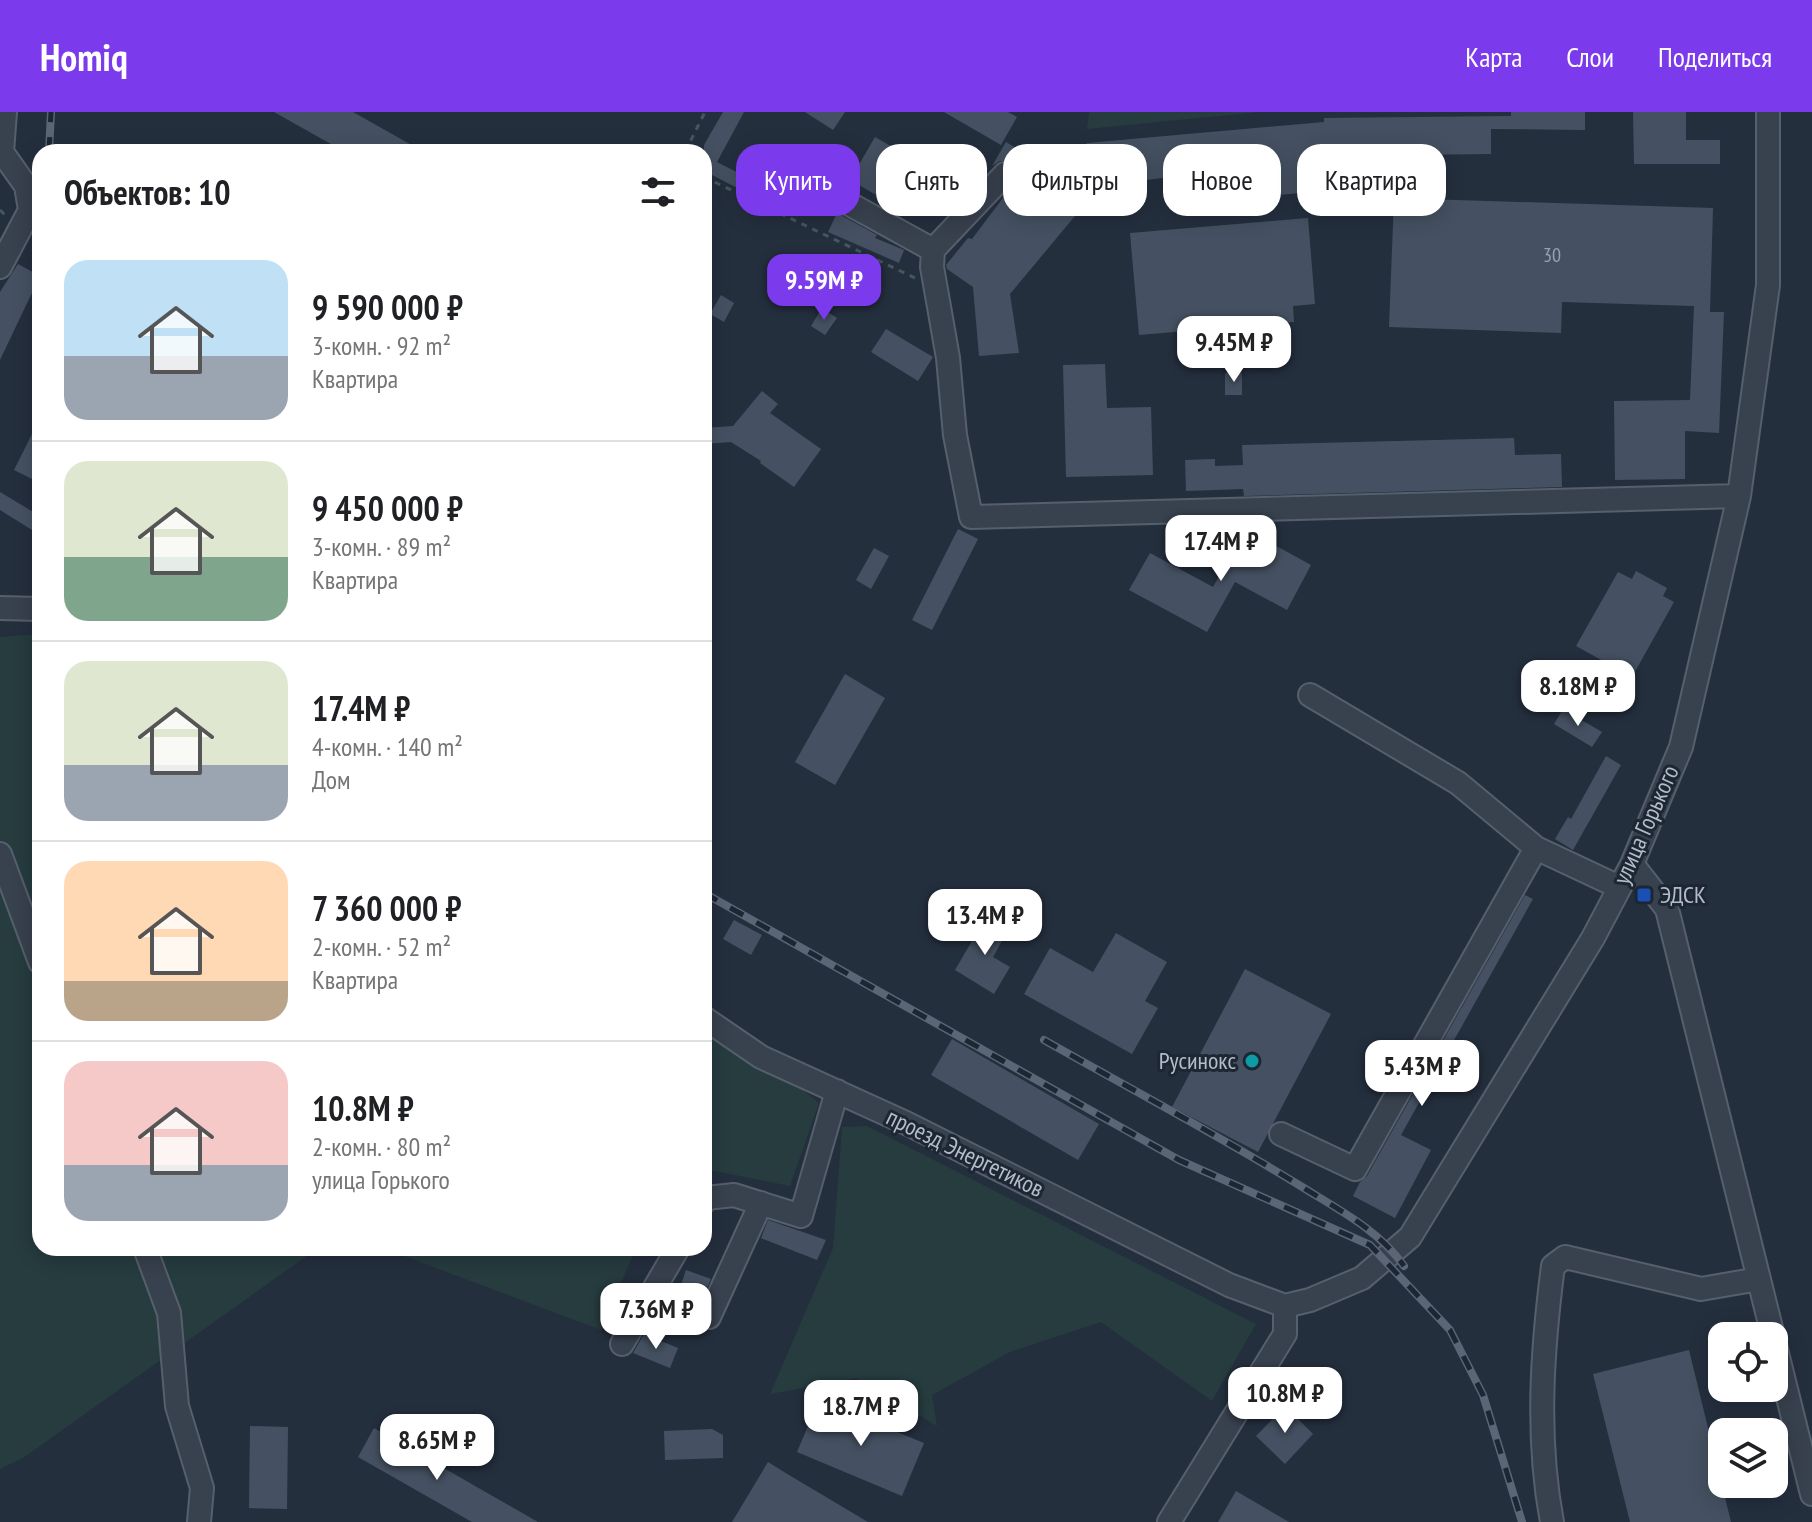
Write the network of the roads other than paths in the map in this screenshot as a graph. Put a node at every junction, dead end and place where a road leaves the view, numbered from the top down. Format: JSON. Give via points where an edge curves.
{"nodes":[{"id":1,"x":5,"y":112,"type":"edge"},
{"id":2,"x":1768,"y":112,"type":"edge"},
{"id":3,"x":1003,"y":176,"type":"edge"},
{"id":4,"x":860,"y":210,"type":"edge"},
{"id":5,"x":933,"y":250,"type":"junction"},
{"id":6,"x":0,"y":267,"type":"edge"},
{"id":7,"x":1739,"y":496,"type":"junction"},
{"id":8,"x":0,"y":608,"type":"edge"},
{"id":9,"x":32,"y":609,"type":"edge"},
{"id":10,"x":1310,"y":695,"type":"dead end"},
{"id":11,"x":1536,"y":848,"type":"junction"},
{"id":12,"x":0,"y":854,"type":"edge"},
{"id":13,"x":1632,"y":864,"type":"junction"},
{"id":14,"x":1619,"y":887,"type":"junction"},
{"id":15,"x":32,"y":940,"type":"edge"},
{"id":16,"x":712,"y":1023,"type":"edge"},
{"id":17,"x":837,"y":1091,"type":"junction"},
{"id":18,"x":1281,"y":1134,"type":"dead end"},
{"id":19,"x":712,"y":1197,"type":"edge"},
{"id":20,"x":761,"y":1203,"type":"junction"},
{"id":21,"x":148,"y":1256,"type":"edge"},
{"id":22,"x":673,"y":1256,"type":"edge"},
{"id":23,"x":1759,"y":1279,"type":"junction"},
{"id":24,"x":1285,"y":1306,"type":"junction"},
{"id":25,"x":709,"y":1317,"type":"dead end"},
{"id":26,"x":1769,"y":1322,"type":"edge"},
{"id":27,"x":622,"y":1344,"type":"dead end"},
{"id":28,"x":1788,"y":1399,"type":"edge"},
{"id":29,"x":1812,"y":1494,"type":"edge"},
{"id":30,"x":199,"y":1522,"type":"edge"},
{"id":31,"x":1169,"y":1522,"type":"edge"},
{"id":32,"x":1552,"y":1522,"type":"edge"}],
"edges":[{"from":1,"to":6,"type":"street","via":[[2,152],[26,186],[30,210]]},
{"from":2,"to":7,"type":"street","name":"улица Горького","via":[[1768,285]]},
{"from":3,"to":5,"type":"street"},
{"from":4,"to":5,"type":"street"},
{"from":5,"to":7,"type":"street","via":[[955,435],[971,517]]},
{"from":7,"to":13,"type":"street","name":"улица Горького","via":[[1681,747]]},
{"from":8,"to":9,"type":"street"},
{"from":10,"to":11,"type":"street","via":[[1458,783]]},
{"from":11,"to":14,"type":"street"},
{"from":11,"to":18,"type":"street","via":[[1355,1169]]},
{"from":12,"to":15,"type":"street"},
{"from":13,"to":14,"type":"street","name":"улица Горького"},
{"from":13,"to":23,"type":"street","via":[[1667,909]]},
{"from":14,"to":24,"type":"street","name":"улица Горького","via":[[1410,1237],[1362,1278]]},
{"from":16,"to":17,"type":"street","name":"проезд Энергетиков","via":[[761,1057]]},
{"from":17,"to":20,"type":"street","via":[[801,1216]]},
{"from":17,"to":24,"type":"street","name":"проезд Энергетиков","via":[[1229,1285]]},
{"from":19,"to":20,"type":"street","via":[[734,1195]]},
{"from":20,"to":25,"type":"street"},
{"from":21,"to":30,"type":"street","via":[[169,1313],[177,1406],[202,1488]]},
{"from":22,"to":27,"type":"street"},
{"from":23,"to":26,"type":"street"},
{"from":23,"to":32,"type":"street","via":[[1701,1289],[1565,1257],[1553,1266],[1542,1439]]},
{"from":24,"to":31,"type":"street","via":[[1285,1334]]},
{"from":28,"to":29,"type":"street"}]}
